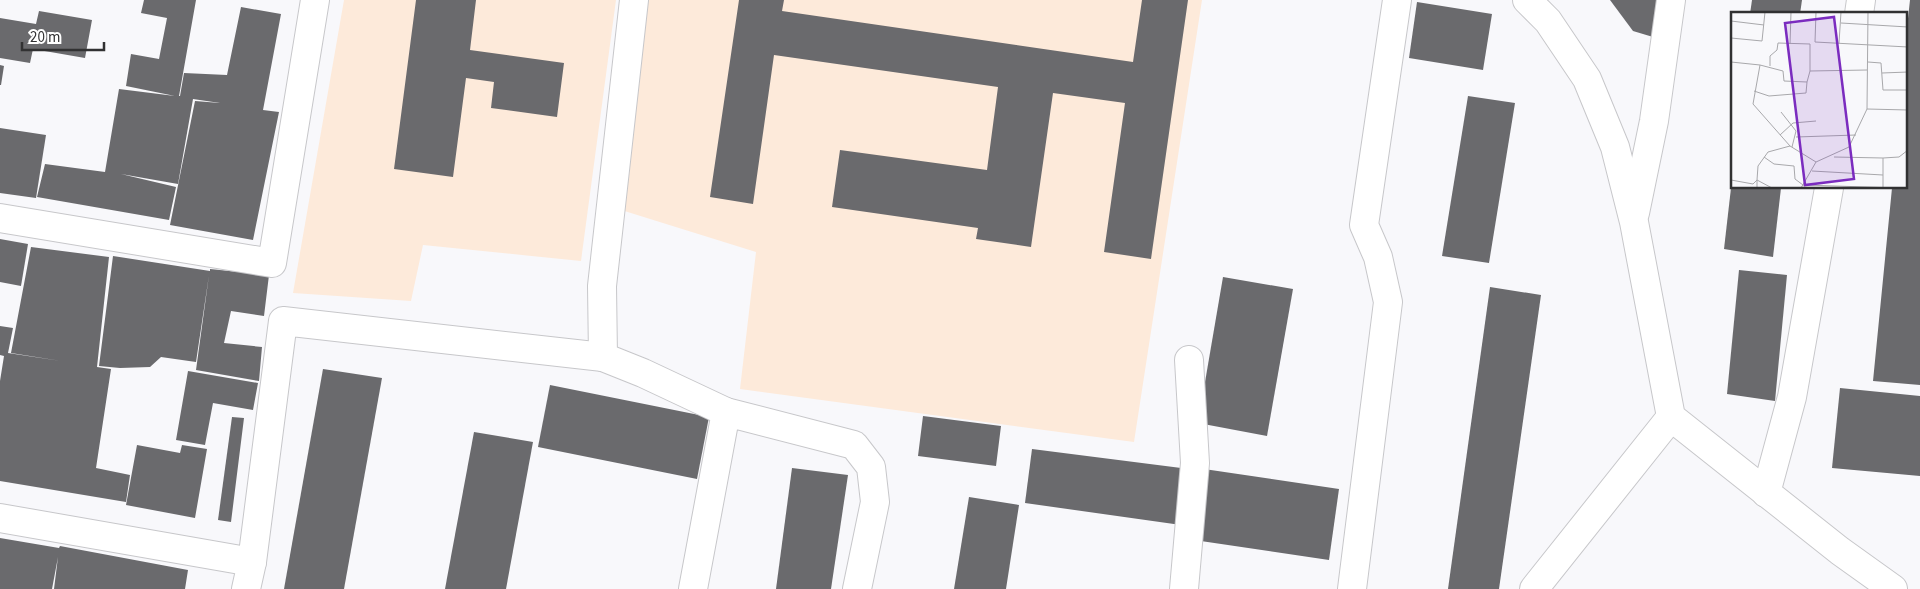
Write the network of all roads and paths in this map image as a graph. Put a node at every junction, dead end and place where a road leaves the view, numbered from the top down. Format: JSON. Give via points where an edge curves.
{"nodes":[{"id":1,"x":315,"y":0,"type":"edge"},
{"id":2,"x":634,"y":0,"type":"edge"},
{"id":3,"x":1397,"y":0,"type":"edge"},
{"id":4,"x":1527,"y":0,"type":"edge"},
{"id":5,"x":1671,"y":0,"type":"edge"},
{"id":6,"x":1829,"y":189,"type":"edge"},
{"id":7,"x":0,"y":218,"type":"edge"},
{"id":8,"x":1634,"y":222,"type":"junction"},
{"id":9,"x":603,"y":357,"type":"junction"},
{"id":10,"x":1189,"y":360,"type":"dead end"},
{"id":11,"x":726,"y":412,"type":"junction"},
{"id":12,"x":1671,"y":418,"type":"junction"},
{"id":13,"x":1766,"y":493,"type":"junction"},
{"id":14,"x":0,"y":518,"type":"edge"},
{"id":15,"x":252,"y":562,"type":"junction"},
{"id":16,"x":246,"y":589,"type":"edge"},
{"id":17,"x":693,"y":589,"type":"edge"},
{"id":18,"x":857,"y":589,"type":"edge"},
{"id":19,"x":1184,"y":589,"type":"edge"},
{"id":20,"x":1352,"y":589,"type":"edge"},
{"id":21,"x":1534,"y":589,"type":"edge"},
{"id":22,"x":1893,"y":589,"type":"edge"}],
"edges":[{"from":1,"to":7,"type":"street","via":[[272,263]]},
{"from":2,"to":9,"type":"street","via":[[602,286]]},
{"from":3,"to":20,"type":"street","via":[[1364,225],[1378,256],[1388,302]]},
{"from":4,"to":8,"type":"street","via":[[1548,21],[1587,79],[1616,147]]},
{"from":5,"to":8,"type":"street","via":[[1654,121]]},
{"from":6,"to":13,"type":"street","via":[[1792,398]]},
{"from":8,"to":12,"type":"street"},
{"from":9,"to":11,"type":"street"},
{"from":9,"to":15,"type":"street","via":[[283,321]]},
{"from":10,"to":19,"type":"street","via":[[1195,464]]},
{"from":11,"to":17,"type":"street"},
{"from":11,"to":18,"type":"street","via":[[854,445],[871,468],[875,502]]},
{"from":12,"to":13,"type":"street"},
{"from":12,"to":21,"type":"street"},
{"from":13,"to":22,"type":"street"},
{"from":14,"to":15,"type":"street"},
{"from":15,"to":16,"type":"street"}]}
